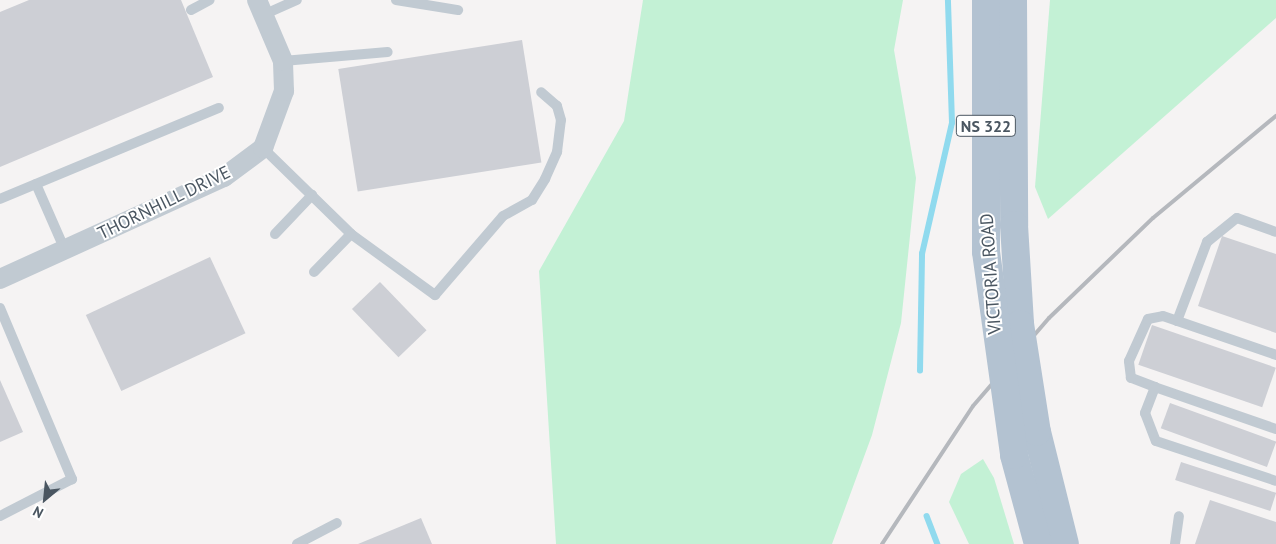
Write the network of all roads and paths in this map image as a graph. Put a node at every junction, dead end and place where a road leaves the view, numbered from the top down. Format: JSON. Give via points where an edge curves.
{"nodes":[{"id":1,"x":210,"y":0,"type":"edge"},
{"id":2,"x":297,"y":0,"type":"edge"},
{"id":3,"x":396,"y":0,"type":"edge"},
{"id":4,"x":986,"y":0,"type":"edge"},
{"id":5,"x":1013,"y":0,"type":"edge"},
{"id":6,"x":260,"y":7,"type":"edge"},
{"id":7,"x":192,"y":10,"type":"dead end"},
{"id":8,"x":458,"y":10,"type":"dead end"},
{"id":9,"x":388,"y":52,"type":"dead end"},
{"id":10,"x":283,"y":61,"type":"junction"},
{"id":11,"x":541,"y":92,"type":"dead end"},
{"id":12,"x":219,"y":108,"type":"dead end"},
{"id":13,"x":263,"y":148,"type":"junction"},
{"id":14,"x":36,"y":184,"type":"junction"},
{"id":15,"x":312,"y":195,"type":"junction"},
{"id":16,"x":0,"y":199,"type":"edge"},
{"id":17,"x":1276,"y":232,"type":"edge"},
{"id":18,"x":275,"y":234,"type":"dead end"},
{"id":19,"x":351,"y":234,"type":"junction"},
{"id":20,"x":65,"y":250,"type":"junction"},
{"id":21,"x":314,"y":272,"type":"dead end"},
{"id":22,"x":0,"y":279,"type":"edge"},
{"id":23,"x":0,"y":308,"type":"edge"},
{"id":24,"x":1177,"y":321,"type":"junction"},
{"id":25,"x":1276,"y":355,"type":"edge"},
{"id":26,"x":1155,"y":387,"type":"junction"},
{"id":27,"x":1276,"y":429,"type":"edge"},
{"id":28,"x":1276,"y":481,"type":"edge"},
{"id":29,"x":0,"y":516,"type":"edge"},
{"id":30,"x":1179,"y":516,"type":"dead end"},
{"id":31,"x":337,"y":523,"type":"dead end"},
{"id":32,"x":297,"y":544,"type":"edge"},
{"id":33,"x":1038,"y":544,"type":"edge"},
{"id":34,"x":1065,"y":544,"type":"edge"},
{"id":35,"x":1175,"y":544,"type":"edge"}],
"edges":[{"from":1,"to":7,"type":"lane"},
{"from":2,"to":6,"type":"lane"},
{"from":3,"to":8,"type":"lane"},
{"from":4,"to":33,"type":"main road","name":"VICTORIA ROAD","number":"NS 322","bridge":true,"via":[[986,252],[1014,456]]},
{"from":5,"to":34,"type":"main road","name":"VICTORIA ROAD","number":"NS 322","bridge":true,"via":[[1014,225],[1020,324],[1037,432]]},
{"from":6,"to":10,"type":"street"},
{"from":9,"to":10,"type":"lane"},
{"from":10,"to":13,"type":"street","via":[[284,91]]},
{"from":11,"to":19,"type":"lane","via":[[557,106],[561,120],[557,152],[545,179],[532,200],[503,216],[435,295]]},
{"from":12,"to":14,"type":"lane"},
{"from":13,"to":15,"type":"lane"},
{"from":13,"to":20,"type":"street","name":"THORNHILL DRIVE","via":[[224,177]]},
{"from":14,"to":16,"type":"lane"},
{"from":14,"to":20,"type":"lane"},
{"from":15,"to":18,"type":"lane"},
{"from":15,"to":19,"type":"lane"},
{"from":17,"to":24,"type":"lane","via":[[1237,218],[1207,242]]},
{"from":19,"to":21,"type":"lane"},
{"from":20,"to":22,"type":"street","name":"THORNHILL DRIVE"},
{"from":23,"to":29,"type":"lane","via":[[72,479]]},
{"from":24,"to":25,"type":"lane"},
{"from":24,"to":26,"type":"lane","via":[[1163,316],[1148,319],[1130,361],[1131,378]]},
{"from":26,"to":27,"type":"lane"},
{"from":26,"to":28,"type":"lane","via":[[1145,413],[1156,441]]},
{"from":30,"to":35,"type":"lane"},
{"from":31,"to":32,"type":"lane"}]}
